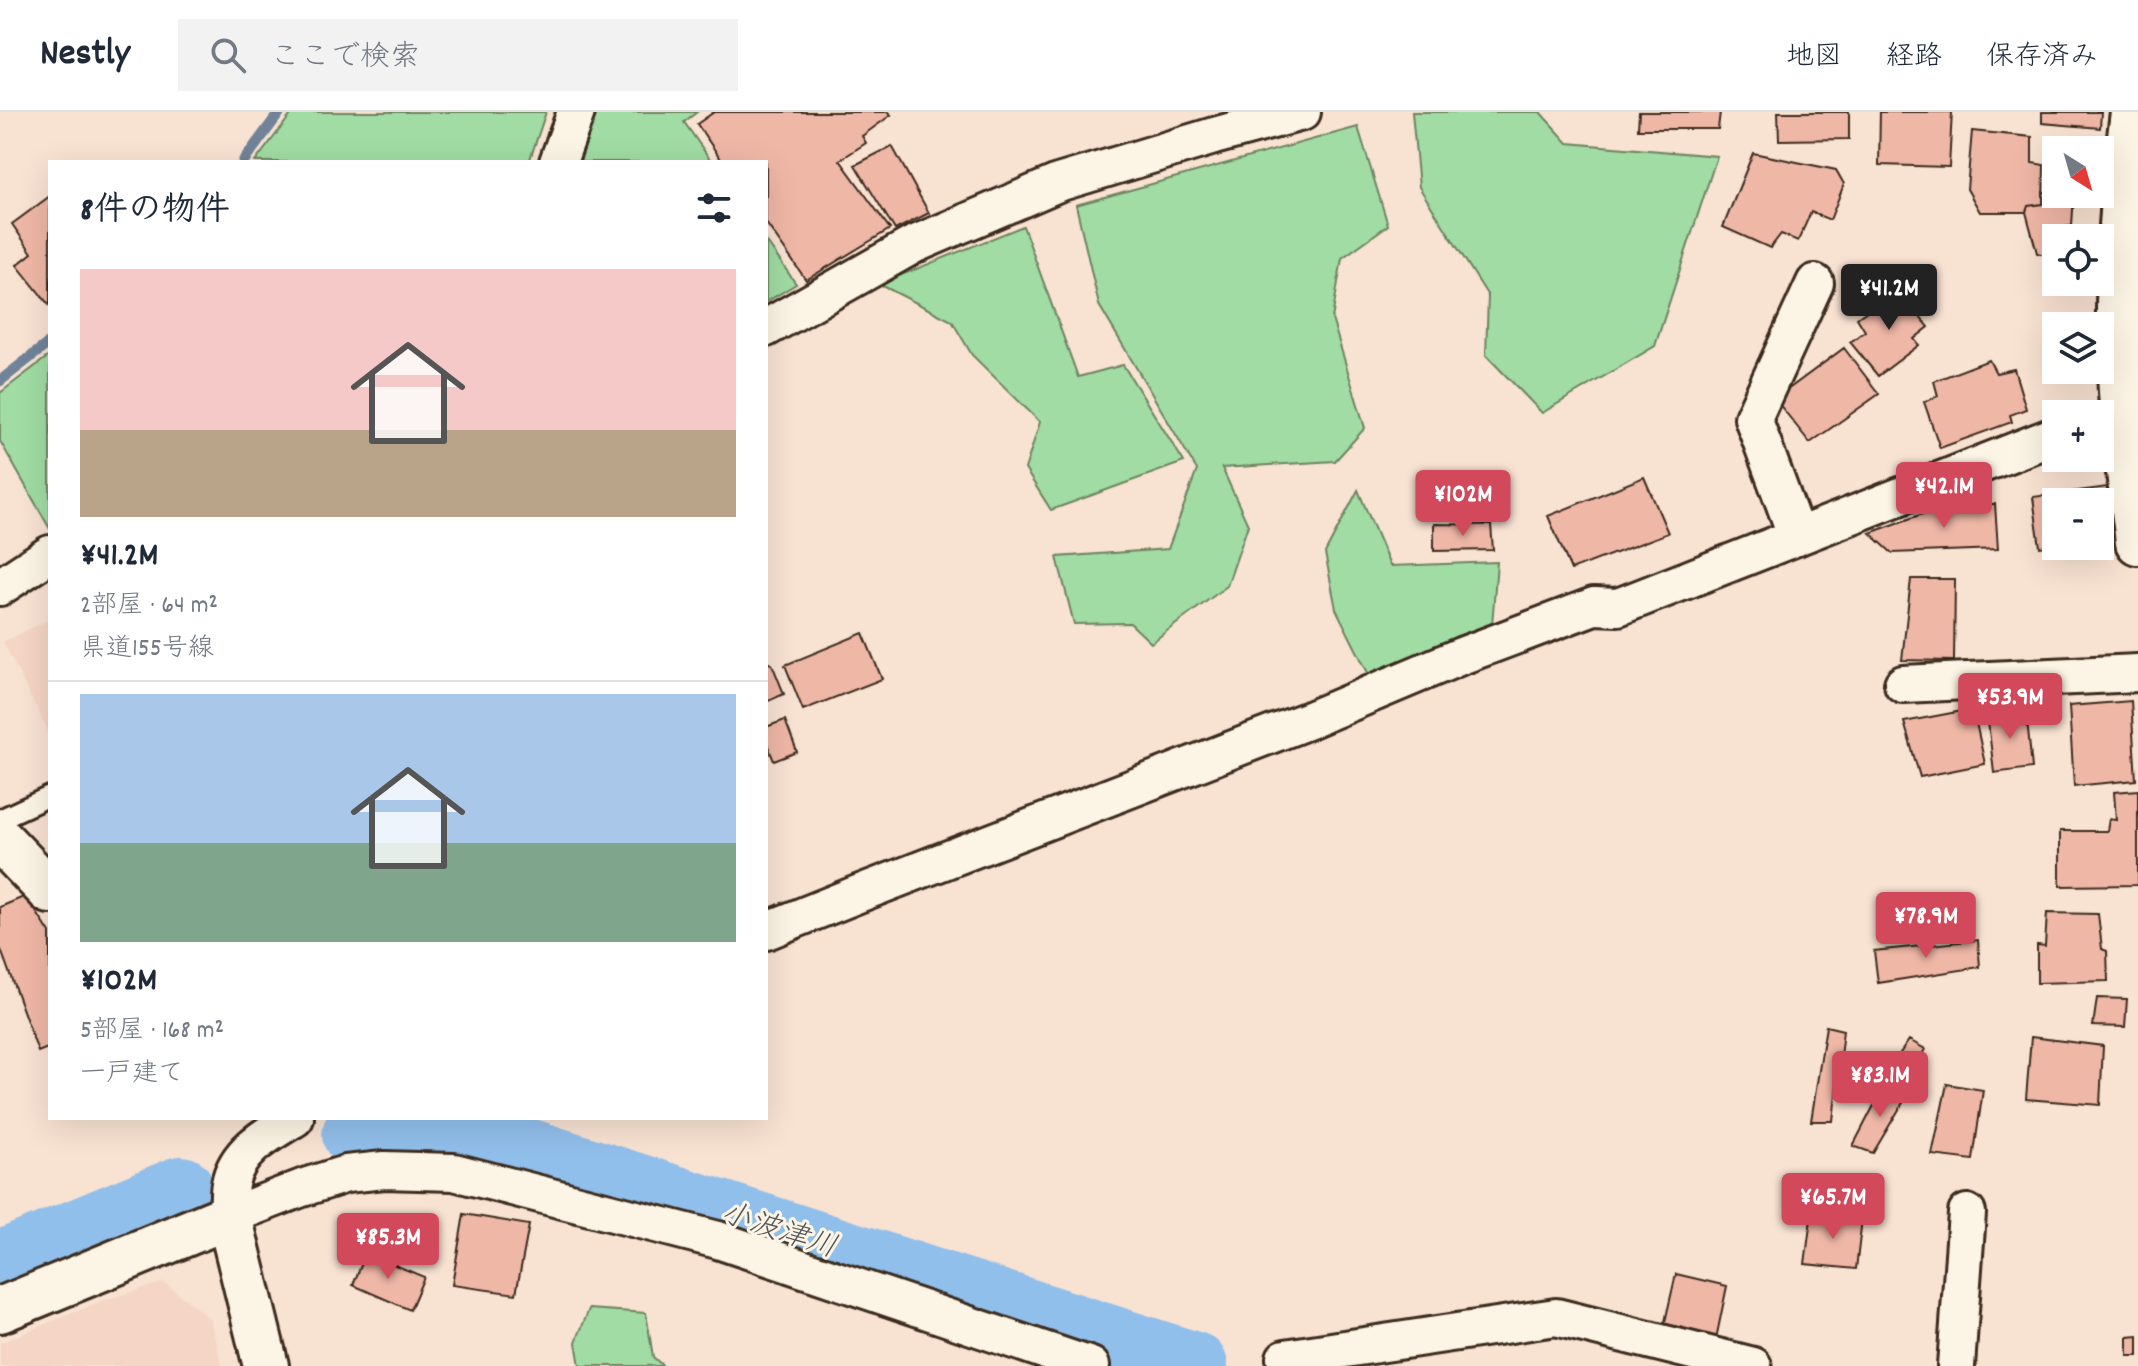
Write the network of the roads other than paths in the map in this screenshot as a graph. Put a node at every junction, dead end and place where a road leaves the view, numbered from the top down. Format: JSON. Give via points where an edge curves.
{"nodes":[{"id":1,"x":576,"y":112,"type":"edge"},
{"id":2,"x":1302,"y":112,"type":"edge"},
{"id":3,"x":2134,"y":123,"type":"edge"},
{"id":4,"x":559,"y":160,"type":"edge"},
{"id":5,"x":1815,"y":283,"type":"dead end"},
{"id":6,"x":768,"y":327,"type":"edge"},
{"id":7,"x":2113,"y":400,"type":"edge"},
{"id":8,"x":2114,"y":427,"type":"edge"},
{"id":9,"x":2042,"y":441,"type":"edge"},
{"id":10,"x":1797,"y":537,"type":"junction"},
{"id":11,"x":2138,"y":542,"type":"edge"},
{"id":12,"x":48,"y":555,"type":"edge"},
{"id":13,"x":0,"y":587,"type":"edge"},
{"id":14,"x":2138,"y":673,"type":"edge"},
{"id":15,"x":1903,"y":684,"type":"dead end"},
{"id":16,"x":48,"y":797,"type":"edge"},
{"id":17,"x":0,"y":819,"type":"edge"},
{"id":18,"x":0,"y":839,"type":"edge"},
{"id":19,"x":48,"y":889,"type":"edge"},
{"id":20,"x":768,"y":930,"type":"edge"},
{"id":21,"x":291,"y":1120,"type":"edge"},
{"id":22,"x":1967,"y":1213,"type":"dead end"},
{"id":23,"x":229,"y":1216,"type":"junction"},
{"id":24,"x":0,"y":1310,"type":"edge"},
{"id":25,"x":1285,"y":1358,"type":"dead end"},
{"id":26,"x":266,"y":1366,"type":"edge"},
{"id":27,"x":1091,"y":1366,"type":"edge"},
{"id":28,"x":1753,"y":1366,"type":"edge"},
{"id":29,"x":1956,"y":1366,"type":"edge"}],
"edges":[{"from":1,"to":4,"type":"street"},
{"from":2,"to":6,"type":"street","via":[[1058,183],[913,245]]},
{"from":3,"to":7,"type":"street"},
{"from":5,"to":10,"type":"street","via":[[1753,418]]},
{"from":8,"to":11,"type":"street"},
{"from":9,"to":10,"type":"street"},
{"from":10,"to":20,"type":"street","via":[[1618,607],[1594,606],[1461,656]]},
{"from":12,"to":13,"type":"street"},
{"from":14,"to":15,"type":"street"},
{"from":16,"to":17,"type":"lane"},
{"from":18,"to":19,"type":"street"},
{"from":21,"to":23,"type":"street","via":[[241,1157],[230,1183]]},
{"from":22,"to":29,"type":"street"},
{"from":23,"to":24,"type":"street"},
{"from":23,"to":26,"type":"street"},
{"from":23,"to":27,"type":"street","via":[[346,1174],[454,1172],[718,1240]]},
{"from":25,"to":28,"type":"street","via":[[1556,1317]]}]}
